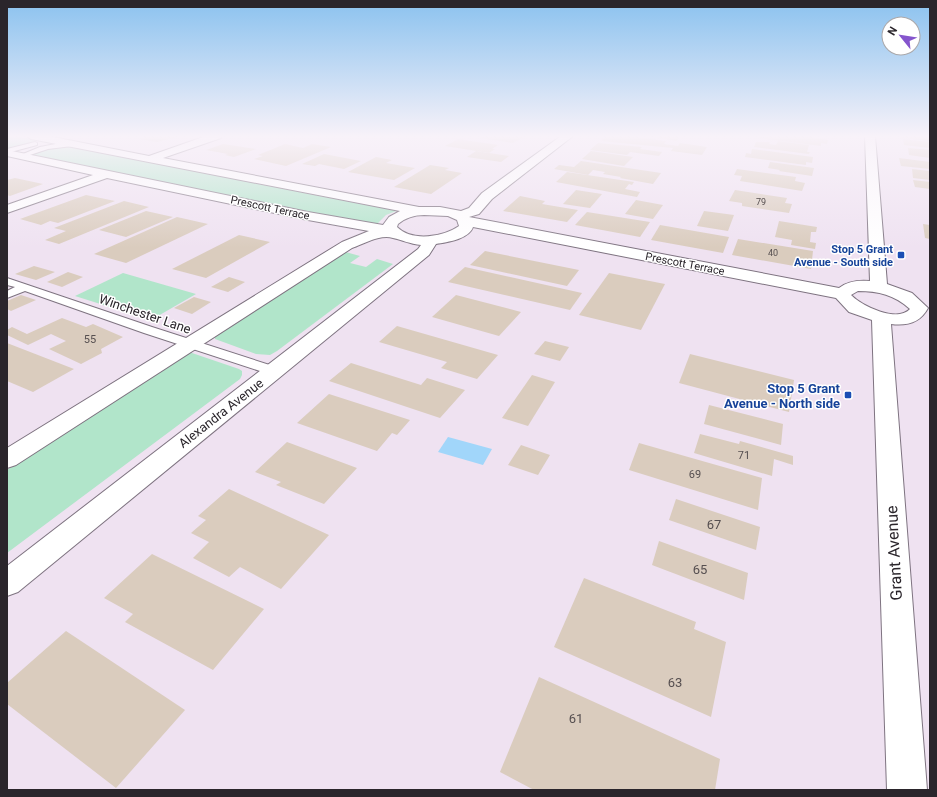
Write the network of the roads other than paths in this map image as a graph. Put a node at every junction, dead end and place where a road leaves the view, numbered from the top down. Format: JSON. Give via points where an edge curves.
{"nodes":[{"id":1,"x":102,"y":173,"type":"edge"},
{"id":2,"x":223,"y":173,"type":"edge"},
{"id":3,"x":518,"y":173,"type":"edge"},
{"id":4,"x":872,"y":173,"type":"edge"},
{"id":5,"x":106,"y":174,"type":"junction"},
{"id":6,"x":487,"y":196,"type":"junction"},
{"id":7,"x":476,"y":208,"type":"junction"},
{"id":8,"x":7,"y":209,"type":"edge"},
{"id":9,"x":419,"y":211,"type":"junction"},
{"id":10,"x":440,"y":211,"type":"junction"},
{"id":11,"x":326,"y":219,"type":"junction"},
{"id":12,"x":464,"y":222,"type":"junction"},
{"id":13,"x":513,"y":229,"type":"junction"},
{"id":14,"x":394,"y":232,"type":"junction"},
{"id":15,"x":529,"y":233,"type":"junction"},
{"id":16,"x":432,"y":240,"type":"junction"},
{"id":17,"x":347,"y":245,"type":"junction"},
{"id":18,"x":7,"y":281,"type":"edge"},
{"id":19,"x":25,"y":287,"type":"junction"},
{"id":20,"x":879,"y":287,"type":"junction"},
{"id":21,"x":842,"y":294,"type":"junction"},
{"id":22,"x":7,"y":295,"type":"edge"},
{"id":23,"x":925,"y":310,"type":"edge"},
{"id":24,"x":881,"y":317,"type":"junction"},
{"id":25,"x":190,"y":344,"type":"junction"},
{"id":26,"x":274,"y":371,"type":"junction"},
{"id":27,"x":7,"y":459,"type":"edge"},
{"id":28,"x":7,"y":583,"type":"edge"},
{"id":29,"x":907,"y":790,"type":"edge"}],
"edges":[{"from":1,"to":5,"type":"street","name":"Prescott Terrace"},
{"from":2,"to":9,"type":"street","name":"Prescott Terrace"},
{"from":3,"to":6,"type":"street"},
{"from":4,"to":20,"type":"street"},
{"from":5,"to":8,"type":"street"},
{"from":5,"to":11,"type":"street","name":"Prescott Terrace"},
{"from":6,"to":7,"type":"street"},
{"from":6,"to":10,"type":"street","via":[[465,206]]},
{"from":7,"to":12,"type":"street"},
{"from":7,"to":13,"type":"street","via":[[482,216]]},
{"from":9,"to":10,"type":"street"},
{"from":9,"to":14,"type":"street","via":[[402,215],[392,222],[390,227]]},
{"from":10,"to":12,"type":"street"},
{"from":11,"to":14,"type":"street","name":"Prescott Terrace"},
{"from":11,"to":17,"type":"street","via":[[351,235]]},
{"from":12,"to":13,"type":"street","name":"Prescott Terrace"},
{"from":12,"to":15,"type":"street","name":"Prescott Terrace"},
{"from":12,"to":16,"type":"street","via":[[454,236]]},
{"from":13,"to":15,"type":"street","name":"Prescott Terrace"},
{"from":14,"to":16,"type":"street","via":[[411,239]]},
{"from":14,"to":17,"type":"street","via":[[375,234]]},
{"from":15,"to":21,"type":"street","name":"Prescott Terrace"},
{"from":16,"to":26,"type":"street","name":"Alexandra Avenue","via":[[424,252]]},
{"from":17,"to":25,"type":"street"},
{"from":18,"to":19,"type":"lane","name":"Winchester Lane"},
{"from":19,"to":22,"type":"lane"},
{"from":19,"to":25,"type":"lane","name":"Winchester Lane"},
{"from":20,"to":21,"type":"street","via":[[856,286],[848,288]]},
{"from":20,"to":23,"type":"street","via":[[902,295]]},
{"from":21,"to":24,"type":"street","via":[[848,303],[856,308]]},
{"from":23,"to":24,"type":"street","via":[[904,318]]},
{"from":24,"to":29,"type":"street","name":"Grant Avenue"},
{"from":25,"to":26,"type":"lane","name":"Winchester Lane"},
{"from":25,"to":27,"type":"street"},
{"from":26,"to":28,"type":"street","name":"Alexandra Avenue"}]}
